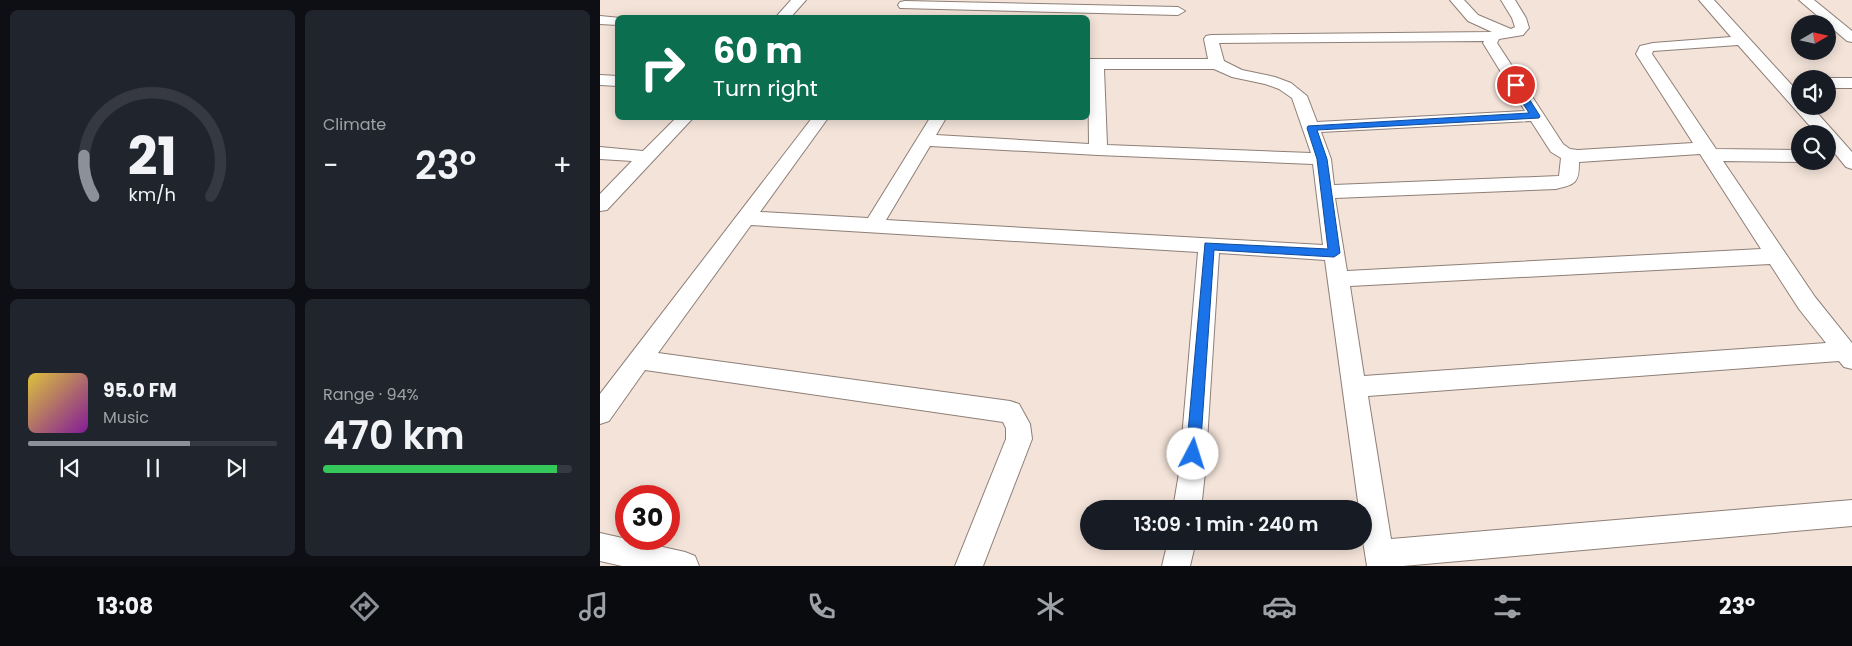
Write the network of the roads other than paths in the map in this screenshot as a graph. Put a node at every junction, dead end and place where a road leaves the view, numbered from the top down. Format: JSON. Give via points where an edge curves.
{"nodes":[{"id":1,"x":799,"y":0,"type":"edge"},
{"id":2,"x":1457,"y":0,"type":"edge"},
{"id":3,"x":1508,"y":0,"type":"edge"},
{"id":4,"x":1706,"y":0,"type":"edge"},
{"id":5,"x":1806,"y":0,"type":"edge"},
{"id":6,"x":906,"y":2,"type":"edge"},
{"id":7,"x":1120,"y":5,"type":"edge"},
{"id":8,"x":1178,"y":11,"type":"dead end"},
{"id":9,"x":785,"y":15,"type":"edge"},
{"id":10,"x":897,"y":15,"type":"edge"},
{"id":11,"x":600,"y":20,"type":"edge"},
{"id":12,"x":615,"y":21,"type":"edge"},
{"id":13,"x":1501,"y":35,"type":"junction"},
{"id":14,"x":1852,"y":38,"type":"edge"},
{"id":15,"x":1744,"y":40,"type":"junction"},
{"id":16,"x":1092,"y":64,"type":"edge"},
{"id":17,"x":1217,"y":64,"type":"junction"},
{"id":18,"x":600,"y":80,"type":"edge"},
{"id":19,"x":615,"y":81,"type":"edge"},
{"id":20,"x":1782,"y":83,"type":"junction"},
{"id":21,"x":1791,"y":83,"type":"edge"},
{"id":22,"x":1836,"y":83,"type":"edge"},
{"id":23,"x":1852,"y":83,"type":"edge"},
{"id":24,"x":1791,"y":93,"type":"edge"},
{"id":25,"x":1810,"y":115,"type":"edge"},
{"id":26,"x":1536,"y":116,"type":"junction"},
{"id":27,"x":683,"y":120,"type":"edge"},
{"id":28,"x":819,"y":120,"type":"edge"},
{"id":29,"x":937,"y":120,"type":"edge"},
{"id":30,"x":1818,"y":125,"type":"edge"},
{"id":31,"x":1311,"y":128,"type":"junction"},
{"id":32,"x":924,"y":140,"type":"junction"},
{"id":33,"x":1836,"y":144,"type":"edge"},
{"id":34,"x":1098,"y":150,"type":"junction"},
{"id":35,"x":1708,"y":152,"type":"junction"},
{"id":36,"x":600,"y":153,"type":"edge"},
{"id":37,"x":1570,"y":155,"type":"junction"},
{"id":38,"x":1791,"y":156,"type":"edge"},
{"id":39,"x":647,"y":157,"type":"junction"},
{"id":40,"x":1836,"y":158,"type":"edge"},
{"id":41,"x":1322,"y":159,"type":"junction"},
{"id":42,"x":1850,"y":159,"type":"edge"},
{"id":43,"x":1325,"y":192,"type":"junction"},
{"id":44,"x":600,"y":205,"type":"edge"},
{"id":45,"x":746,"y":218,"type":"junction"},
{"id":46,"x":874,"y":224,"type":"junction"},
{"id":47,"x":1209,"y":245,"type":"junction"},
{"id":48,"x":1334,"y":253,"type":"junction"},
{"id":49,"x":1775,"y":256,"type":"junction"},
{"id":50,"x":1338,"y":279,"type":"junction"},
{"id":51,"x":1848,"y":356,"type":"edge"},
{"id":52,"x":640,"y":360,"type":"junction"},
{"id":53,"x":1355,"y":387,"type":"junction"},
{"id":54,"x":600,"y":413,"type":"edge"},
{"id":55,"x":1188,"y":500,"type":"edge"},
{"id":56,"x":1852,"y":513,"type":"edge"},
{"id":57,"x":600,"y":548,"type":"edge"},
{"id":58,"x":1180,"y":550,"type":"edge"},
{"id":59,"x":1380,"y":560,"type":"edge"},
{"id":60,"x":685,"y":566,"type":"edge"},
{"id":61,"x":969,"y":566,"type":"edge"},
{"id":62,"x":1176,"y":566,"type":"edge"}],
"edges":[{"from":1,"to":9,"type":"street"},
{"from":2,"to":13,"type":"street","via":[[1473,18]]},
{"from":3,"to":13,"type":"street","via":[[1522,28],[1518,32]]},
{"from":4,"to":15,"type":"street"},
{"from":5,"to":14,"type":"street"},
{"from":6,"to":7,"type":"street"},
{"from":6,"to":10,"type":"street"},
{"from":7,"to":8,"type":"street"},
{"from":11,"to":12,"type":"street"},
{"from":13,"to":17,"type":"street","via":[[1211,39]]},
{"from":13,"to":26,"type":"street","via":[[1490,43]]},
{"from":15,"to":20,"type":"street"},
{"from":15,"to":35,"type":"street","via":[[1645,49],[1644,54]]},
{"from":16,"to":17,"type":"street"},
{"from":16,"to":34,"type":"street"},
{"from":17,"to":31,"type":"street","via":[[1238,74],[1285,86],[1299,96]]},
{"from":18,"to":19,"type":"street"},
{"from":20,"to":21,"type":"street"},
{"from":20,"to":24,"type":"street"},
{"from":22,"to":23,"type":"street"},
{"from":25,"to":30,"type":"street"},
{"from":26,"to":31,"type":"street"},
{"from":26,"to":37,"type":"street","via":[[1557,148]]},
{"from":27,"to":39,"type":"street"},
{"from":28,"to":45,"type":"street"},
{"from":29,"to":32,"type":"street"},
{"from":31,"to":41,"type":"street"},
{"from":32,"to":34,"type":"street"},
{"from":32,"to":46,"type":"street"},
{"from":33,"to":42,"type":"street"},
{"from":34,"to":41,"type":"street"},
{"from":35,"to":37,"type":"street"},
{"from":35,"to":38,"type":"street"},
{"from":35,"to":49,"type":"street"},
{"from":36,"to":39,"type":"street"},
{"from":37,"to":43,"type":"street","via":[[1570,176],[1556,183]]},
{"from":39,"to":44,"type":"street"},
{"from":40,"to":42,"type":"street"},
{"from":41,"to":43,"type":"street"},
{"from":43,"to":48,"type":"street"},
{"from":45,"to":46,"type":"street"},
{"from":45,"to":52,"type":"street"},
{"from":46,"to":47,"type":"street"},
{"from":47,"to":48,"type":"street"},
{"from":47,"to":55,"type":"street"},
{"from":48,"to":50,"type":"street"},
{"from":49,"to":50,"type":"street"},
{"from":49,"to":51,"type":"street"},
{"from":50,"to":53,"type":"street"},
{"from":51,"to":53,"type":"street"},
{"from":52,"to":54,"type":"street"},
{"from":52,"to":61,"type":"street","via":[[1010,412],[1020,429],[1019,439]]},
{"from":53,"to":59,"type":"street"},
{"from":56,"to":59,"type":"street"},
{"from":57,"to":60,"type":"street"},
{"from":58,"to":62,"type":"street"}]}
